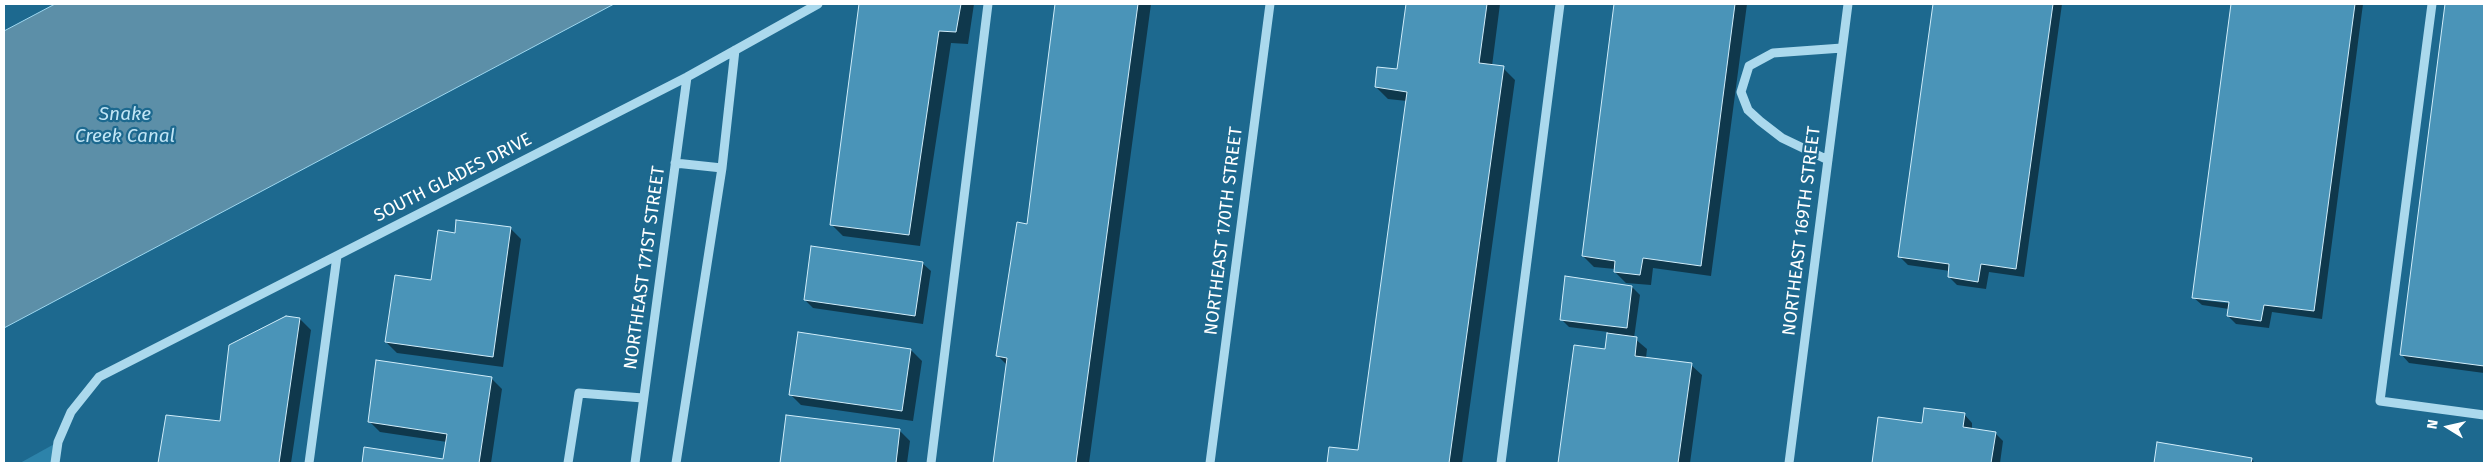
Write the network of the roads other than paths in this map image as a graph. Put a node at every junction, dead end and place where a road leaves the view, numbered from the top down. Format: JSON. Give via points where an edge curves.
{"nodes":[{"id":1,"x":818,"y":4,"type":"edge"},
{"id":2,"x":988,"y":4,"type":"edge"},
{"id":3,"x":1270,"y":4,"type":"edge"},
{"id":4,"x":1560,"y":4,"type":"edge"},
{"id":5,"x":1848,"y":4,"type":"edge"},
{"id":6,"x":2432,"y":4,"type":"edge"},
{"id":7,"x":1842,"y":48,"type":"junction"},
{"id":8,"x":735,"y":50,"type":"junction"},
{"id":9,"x":687,"y":77,"type":"junction"},
{"id":10,"x":1828,"y":160,"type":"junction"},
{"id":11,"x":675,"y":163,"type":"junction"},
{"id":12,"x":722,"y":168,"type":"junction"},
{"id":13,"x":337,"y":256,"type":"junction"},
{"id":14,"x":643,"y":398,"type":"junction"},
{"id":15,"x":2484,"y":415,"type":"edge"},
{"id":16,"x":55,"y":463,"type":"edge"},
{"id":17,"x":309,"y":463,"type":"edge"},
{"id":18,"x":568,"y":463,"type":"edge"},
{"id":19,"x":635,"y":463,"type":"edge"},
{"id":20,"x":676,"y":463,"type":"edge"},
{"id":21,"x":930,"y":463,"type":"edge"},
{"id":22,"x":1210,"y":463,"type":"edge"},
{"id":23,"x":1502,"y":463,"type":"edge"},
{"id":24,"x":1789,"y":463,"type":"edge"}],
"edges":[{"from":1,"to":8,"type":"street","name":"SOUTH GLADES DRIVE"},
{"from":2,"to":21,"type":"street"},
{"from":3,"to":22,"type":"street","name":"NORTHEAST 170TH STREET"},
{"from":4,"to":23,"type":"street"},
{"from":5,"to":7,"type":"street","name":"NORTHEAST 169TH STREET"},
{"from":6,"to":15,"type":"street","via":[[2380,401]]},
{"from":7,"to":10,"type":"street","name":"NORTHEAST 169TH STREET"},
{"from":7,"to":10,"type":"street","via":[[1773,53],[1749,66],[1741,92],[1748,110],[1760,121],[1782,138]]},
{"from":8,"to":9,"type":"street","name":"SOUTH GLADES DRIVE"},
{"from":8,"to":12,"type":"street"},
{"from":9,"to":11,"type":"street","name":"NORTHEAST 171ST STREET"},
{"from":9,"to":13,"type":"street","name":"SOUTH GLADES DRIVE"},
{"from":10,"to":24,"type":"street","name":"NORTHEAST 169TH STREET"},
{"from":11,"to":12,"type":"street"},
{"from":11,"to":14,"type":"street","name":"NORTHEAST 171ST STREET"},
{"from":12,"to":20,"type":"street"},
{"from":13,"to":16,"type":"street","name":"SOUTH GLADES DRIVE","via":[[99,377],[71,412],[58,442]]},
{"from":13,"to":17,"type":"street"},
{"from":14,"to":18,"type":"street","via":[[579,393]]},
{"from":14,"to":19,"type":"street","name":"NORTHEAST 171ST STREET"}]}
